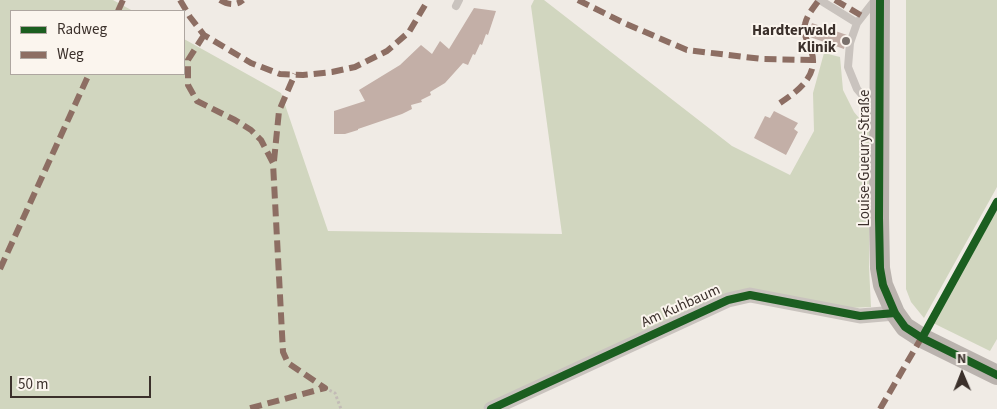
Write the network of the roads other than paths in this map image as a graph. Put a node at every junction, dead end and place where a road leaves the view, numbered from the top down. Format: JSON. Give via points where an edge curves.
{"nodes":[{"id":1,"x":820,"y":0,"type":"edge"},
{"id":2,"x":875,"y":0,"type":"edge"},
{"id":3,"x":880,"y":0,"type":"edge"},
{"id":4,"x":857,"y":23,"type":"junction"},
{"id":5,"x":880,"y":115,"type":"junction"},
{"id":6,"x":895,"y":313,"type":"junction"},
{"id":7,"x":997,"y":375,"type":"edge"},
{"id":8,"x":491,"y":409,"type":"edge"}],
"edges":[{"from":1,"to":4,"type":"lane"},
{"from":2,"to":4,"type":"lane"},
{"from":3,"to":5,"type":"street","name":"Louise-Gueury-Straße"},
{"from":4,"to":5,"type":"lane","via":[[850,43],[848,67],[857,89]]},
{"from":5,"to":6,"type":"street","name":"Louise-Gueury-Straße","via":[[880,268],[883,285]]},
{"from":6,"to":7,"type":"street","name":"Louise-Gueury-Straße","via":[[905,327],[922,338]]},
{"from":6,"to":8,"type":"street","name":"Am Kuhbaum","via":[[860,316],[750,295],[728,300]]}]}
